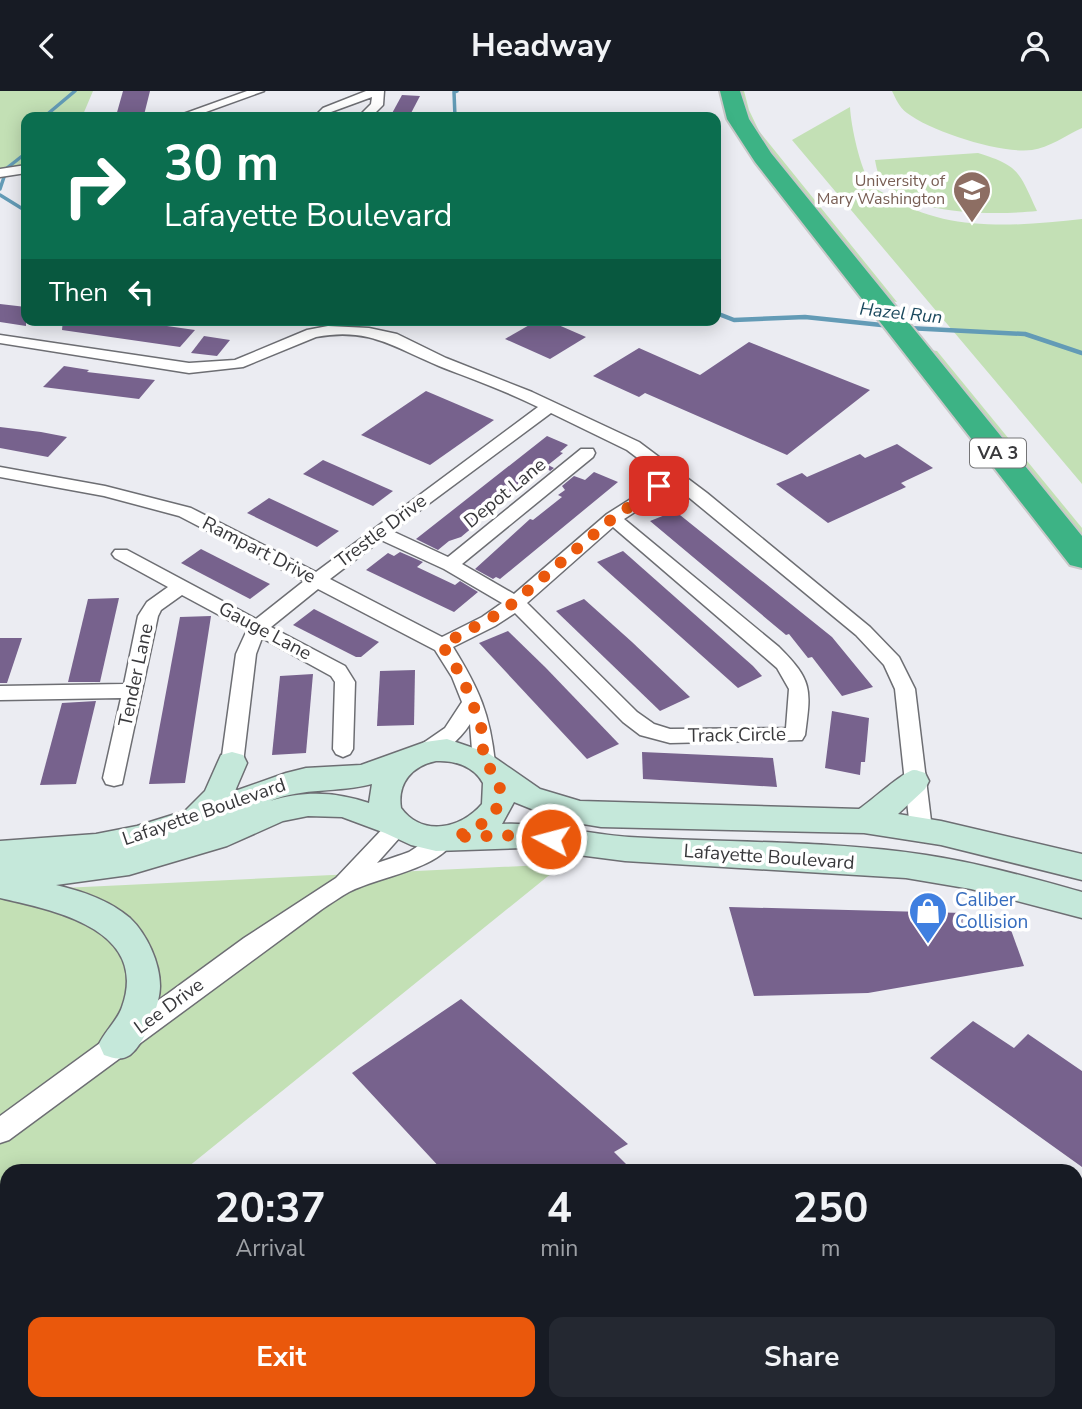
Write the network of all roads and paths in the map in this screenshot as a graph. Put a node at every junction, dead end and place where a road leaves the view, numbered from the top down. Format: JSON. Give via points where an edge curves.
{"nodes":[{"id":1,"x":258,"y":91,"type":"edge"},
{"id":2,"x":377,"y":91,"type":"edge"},
{"id":3,"x":730,"y":91,"type":"edge"},
{"id":4,"x":751,"y":91,"type":"edge"},
{"id":5,"x":196,"y":112,"type":"edge"},
{"id":6,"x":325,"y":112,"type":"edge"},
{"id":7,"x":369,"y":112,"type":"edge"},
{"id":8,"x":21,"y":170,"type":"edge"},
{"id":9,"x":0,"y":173,"type":"edge"},
{"id":10,"x":0,"y":339,"type":"edge"},
{"id":11,"x":550,"y":406,"type":"junction"},
{"id":12,"x":587,"y":453,"type":"dead end"},
{"id":13,"x":0,"y":472,"type":"edge"},
{"id":14,"x":676,"y":478,"type":"junction"},
{"id":15,"x":1082,"y":517,"type":"edge"},
{"id":16,"x":613,"y":518,"type":"junction"},
{"id":17,"x":379,"y":532,"type":"junction"},
{"id":18,"x":121,"y":554,"type":"dead end"},
{"id":19,"x":1082,"y":558,"type":"edge"},
{"id":20,"x":450,"y":565,"type":"junction"},
{"id":21,"x":317,"y":579,"type":"junction"},
{"id":22,"x":181,"y":587,"type":"junction"},
{"id":23,"x":516,"y":602,"type":"junction"},
{"id":24,"x":260,"y":628,"type":"junction"},
{"id":25,"x":442,"y":645,"type":"junction"},
{"id":26,"x":133,"y":691,"type":"junction"},
{"id":27,"x":0,"y":693,"type":"edge"},
{"id":28,"x":471,"y":704,"type":"junction"},
{"id":29,"x":343,"y":748,"type":"dead end"},
{"id":30,"x":413,"y":758,"type":"junction"},
{"id":31,"x":232,"y":763,"type":"junction"},
{"id":32,"x":489,"y":767,"type":"junction"},
{"id":33,"x":114,"y":778,"type":"dead end"},
{"id":34,"x":914,"y":781,"type":"junction"},
{"id":35,"x":282,"y":785,"type":"junction"},
{"id":36,"x":194,"y":819,"type":"junction"},
{"id":37,"x":864,"y":821,"type":"junction"},
{"id":38,"x":397,"y":825,"type":"junction"},
{"id":39,"x":921,"y":829,"type":"junction"},
{"id":40,"x":449,"y":838,"type":"junction"},
{"id":41,"x":0,"y":853,"type":"edge"},
{"id":42,"x":878,"y":864,"type":"junction"},
{"id":43,"x":1082,"y":867,"type":"edge"},
{"id":44,"x":0,"y":875,"type":"edge"},
{"id":45,"x":0,"y":885,"type":"edge"},
{"id":46,"x":342,"y":885,"type":"junction"},
{"id":47,"x":1082,"y":905,"type":"edge"},
{"id":48,"x":117,"y":1044,"type":"junction"},
{"id":49,"x":0,"y":1131,"type":"edge"}],
"edges":[{"from":1,"to":5,"type":"street"},
{"from":2,"to":6,"type":"street"},
{"from":2,"to":7,"type":"street","via":[[377,105]]},
{"from":3,"to":19,"type":"highway","number":"VA 3","via":[[747,136]]},
{"from":4,"to":15,"type":"highway","number":"VA 3","via":[[761,123],[791,166]]},
{"from":8,"to":9,"type":"street"},
{"from":10,"to":11,"type":"street","via":[[190,368],[237,365],[312,333],[353,331],[392,337]]},
{"from":11,"to":14,"type":"street","via":[[633,446]]},
{"from":11,"to":17,"type":"street","name":"Trestle Drive"},
{"from":12,"to":20,"type":"street","name":"Depot Lane"},
{"from":13,"to":21,"type":"street","name":"Rampart Drive","via":[[105,491],[186,512]]},
{"from":14,"to":16,"type":"street"},
{"from":14,"to":34,"type":"street","via":[[863,631],[892,662],[905,689]]},
{"from":16,"to":23,"type":"street"},
{"from":16,"to":23,"type":"street","name":"Track Circle","via":[[795,676],[800,691],[795,735],[670,736],[647,730]]},
{"from":17,"to":20,"type":"street"},
{"from":17,"to":21,"type":"street","name":"Trestle Drive"},
{"from":18,"to":22,"type":"street","name":"Gauge Lane"},
{"from":20,"to":23,"type":"street"},
{"from":21,"to":24,"type":"street","name":"Trestle Drive"},
{"from":21,"to":25,"type":"street","name":"Rampart Drive"},
{"from":22,"to":24,"type":"street","name":"Gauge Lane"},
{"from":22,"to":26,"type":"street","name":"Tender Lane","via":[[150,611]]},
{"from":23,"to":25,"type":"street"},
{"from":24,"to":29,"type":"street","name":"Gauge Lane","via":[[341,675],[345,682]]},
{"from":24,"to":31,"type":"street","name":"Trestle Drive","via":[[246,654]]},
{"from":25,"to":28,"type":"street","via":[[462,677]]},
{"from":26,"to":27,"type":"street"},
{"from":26,"to":33,"type":"street","name":"Tender Lane"},
{"from":28,"to":30,"type":"street","via":[[456,731]]},
{"from":28,"to":32,"type":"street","via":[[481,725]]},
{"from":30,"to":32,"type":"main road","name":"Lafayette Boulevard","via":[[446,750],[470,755]]},
{"from":30,"to":35,"type":"main road","name":"Lafayette Boulevard","via":[[359,777]]},
{"from":30,"to":38,"type":"main road","via":[[391,775],[384,789],[386,811]]},
{"from":31,"to":35,"type":"main road","via":[[249,780]]},
{"from":31,"to":36,"type":"main road","via":[[217,797]]},
{"from":32,"to":37,"type":"main road","name":"Lafayette Boulevard","via":[[534,799],[575,812]]},
{"from":32,"to":40,"type":"main road","via":[[500,788],[492,815],[479,827]]},
{"from":34,"to":37,"type":"main road"},
{"from":34,"to":39,"type":"street"},
{"from":35,"to":36,"type":"main road","name":"Lafayette Boulevard"},
{"from":36,"to":41,"type":"main road","name":"Lafayette Boulevard","via":[[108,844]]},
{"from":37,"to":39,"type":"main road","name":"Lafayette Boulevard"},
{"from":38,"to":40,"type":"main road","name":"Lafayette Boulevard","via":[[420,836]]},
{"from":38,"to":44,"type":"main road","name":"Lafayette Boulevard","via":[[343,806],[308,804],[129,863]]},
{"from":38,"to":46,"type":"street"},
{"from":39,"to":42,"type":"main road","via":[[911,853]]},
{"from":39,"to":43,"type":"main road","name":"Lafayette Boulevard"},
{"from":40,"to":42,"type":"main road","name":"Lafayette Boulevard","via":[[524,835],[622,848]]},
{"from":40,"to":46,"type":"street","via":[[419,857]]},
{"from":42,"to":47,"type":"main road","name":"Lafayette Boulevard","via":[[924,868]]},
{"from":45,"to":48,"type":"main road","via":[[87,908],[129,940],[139,958],[144,992],[136,1020]]},
{"from":46,"to":48,"type":"street","name":"Lee Drive"},
{"from":48,"to":49,"type":"street","name":"Lee Drive"}]}
